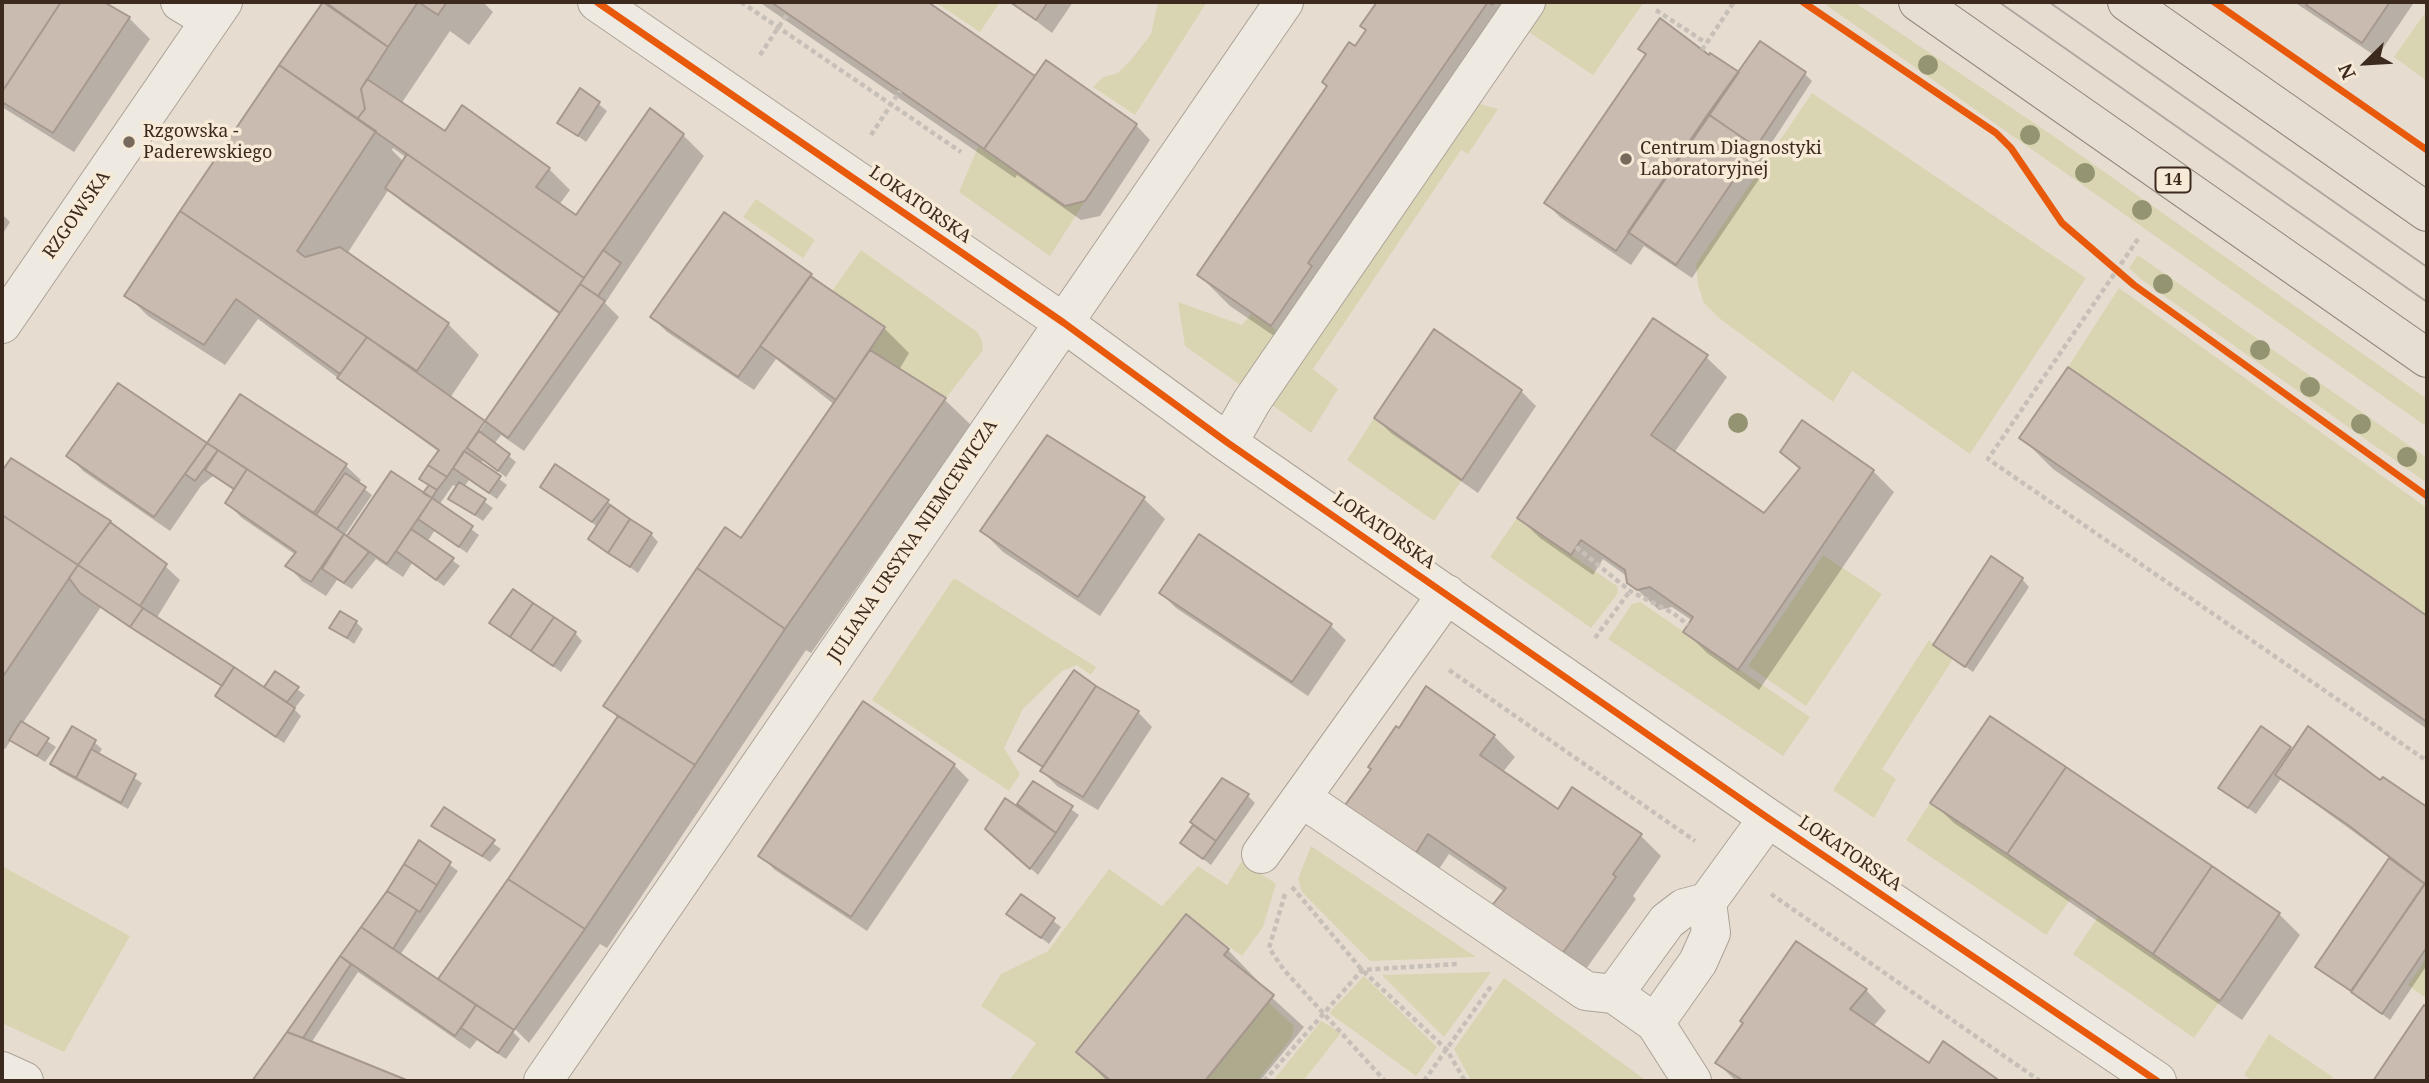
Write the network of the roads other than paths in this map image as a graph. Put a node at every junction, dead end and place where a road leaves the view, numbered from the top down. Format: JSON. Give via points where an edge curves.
{"nodes":[{"id":1,"x":597,"y":2,"type":"edge"},
{"id":2,"x":1284,"y":2,"type":"edge"},
{"id":3,"x":1526,"y":2,"type":"edge"},
{"id":4,"x":1918,"y":2,"type":"edge"},
{"id":5,"x":2127,"y":2,"type":"edge"},
{"id":6,"x":204,"y":8,"type":"edge"},
{"id":7,"x":2427,"y":212,"type":"edge"},
{"id":8,"x":1064,"y":323,"type":"junction"},
{"id":9,"x":2,"y":324,"type":"edge"},
{"id":10,"x":2427,"y":358,"type":"edge"},
{"id":11,"x":1228,"y":443,"type":"junction"},
{"id":12,"x":1447,"y":594,"type":"junction"},
{"id":13,"x":1303,"y":799,"type":"junction"},
{"id":14,"x":1768,"y":818,"type":"junction"},
{"id":15,"x":1261,"y":854,"type":"dead end"},
{"id":16,"x":1707,"y":902,"type":"junction"},
{"id":17,"x":1614,"y":994,"type":"junction"},
{"id":18,"x":1655,"y":1024,"type":"junction"},
{"id":19,"x":2,"y":1072,"type":"edge"},
{"id":20,"x":1684,"y":1078,"type":"edge"},
{"id":21,"x":24,"y":1081,"type":"edge"},
{"id":22,"x":543,"y":1081,"type":"edge"},
{"id":23,"x":2157,"y":1081,"type":"edge"}],
"edges":[{"from":1,"to":8,"type":"street","name":"LOKATORSKA"},
{"from":2,"to":8,"type":"street","name":"JULIANA URSYNA NIEMCEWICZA"},
{"from":3,"to":11,"type":"street","via":[[1252,401]]},
{"from":4,"to":10,"type":"main road","number":"14"},
{"from":5,"to":7,"type":"main road"},
{"from":6,"to":9,"type":"street","name":"RZGOWSKA"},
{"from":8,"to":11,"type":"street","name":"LOKATORSKA"},
{"from":8,"to":22,"type":"street","name":"JULIANA URSYNA NIEMCEWICZA"},
{"from":11,"to":12,"type":"street","name":"LOKATORSKA"},
{"from":12,"to":13,"type":"street"},
{"from":12,"to":14,"type":"street","name":"LOKATORSKA"},
{"from":13,"to":15,"type":"street"},
{"from":13,"to":17,"type":"street","via":[[1586,992]]},
{"from":14,"to":16,"type":"street"},
{"from":14,"to":23,"type":"street","name":"LOKATORSKA"},
{"from":16,"to":17,"type":"street","via":[[1684,908],[1667,921]]},
{"from":16,"to":18,"type":"street","via":[[1711,933],[1698,962]]},
{"from":17,"to":18,"type":"street"},
{"from":18,"to":20,"type":"street"},
{"from":19,"to":21,"type":"street"}]}
